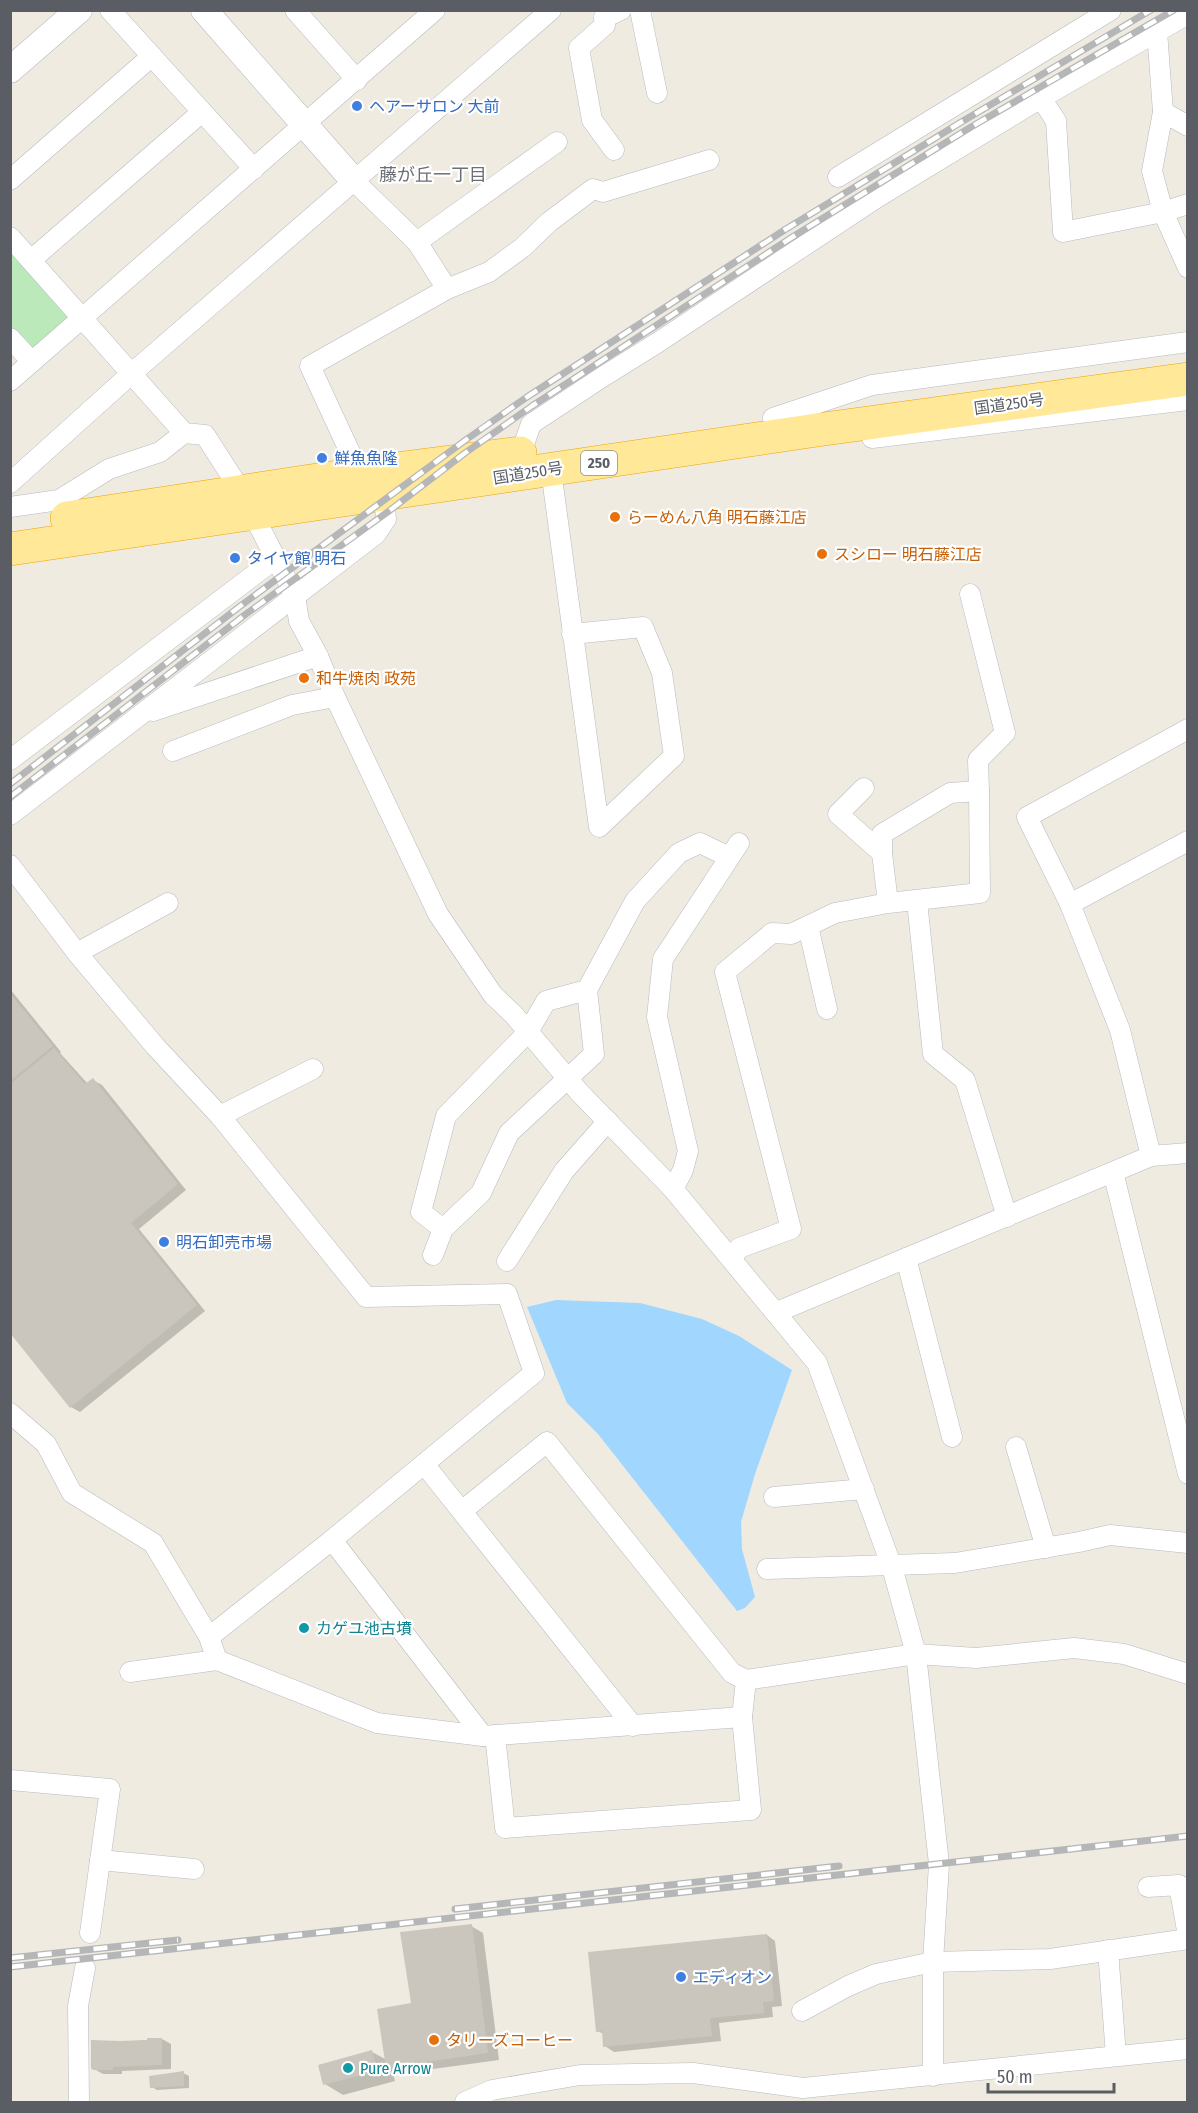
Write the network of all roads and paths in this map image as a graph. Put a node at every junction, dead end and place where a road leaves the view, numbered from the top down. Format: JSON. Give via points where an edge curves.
{"nodes":[{"id":1,"x":79,"y":10,"type":"edge"},
{"id":2,"x":110,"y":10,"type":"edge"},
{"id":3,"x":204,"y":10,"type":"edge"},
{"id":4,"x":435,"y":10,"type":"edge"},
{"id":5,"x":551,"y":10,"type":"edge"},
{"id":6,"x":640,"y":10,"type":"edge"},
{"id":7,"x":1111,"y":10,"type":"edge"},
{"id":8,"x":608,"y":13,"type":"edge"},
{"id":9,"x":304,"y":14,"type":"edge"},
{"id":10,"x":1180,"y":14,"type":"edge"},
{"id":11,"x":1157,"y":31,"type":"junction"},
{"id":12,"x":152,"y":56,"type":"junction"},
{"id":13,"x":10,"y":70,"type":"edge"},
{"id":14,"x":357,"y":80,"type":"junction"},
{"id":15,"x":657,"y":93,"type":"dead end"},
{"id":16,"x":1041,"y":98,"type":"junction"},
{"id":17,"x":202,"y":112,"type":"junction"},
{"id":18,"x":1163,"y":112,"type":"junction"},
{"id":19,"x":305,"y":125,"type":"junction"},
{"id":20,"x":1188,"y":126,"type":"edge"},
{"id":21,"x":558,"y":142,"type":"dead end"},
{"id":22,"x":614,"y":150,"type":"dead end"},
{"id":23,"x":709,"y":160,"type":"dead end"},
{"id":24,"x":254,"y":169,"type":"junction"},
{"id":25,"x":838,"y":177,"type":"dead end"},
{"id":26,"x":10,"y":180,"type":"edge"},
{"id":27,"x":354,"y":182,"type":"junction"},
{"id":28,"x":1188,"y":204,"type":"edge"},
{"id":29,"x":1163,"y":212,"type":"junction"},
{"id":30,"x":10,"y":237,"type":"edge"},
{"id":31,"x":417,"y":242,"type":"junction"},
{"id":32,"x":31,"y":260,"type":"junction"},
{"id":33,"x":1187,"y":261,"type":"edge"},
{"id":34,"x":447,"y":289,"type":"junction"},
{"id":35,"x":82,"y":318,"type":"junction"},
{"id":36,"x":10,"y":338,"type":"edge"},
{"id":37,"x":1188,"y":342,"type":"edge"},
{"id":38,"x":1188,"y":358,"type":"edge"},
{"id":39,"x":32,"y":362,"type":"junction"},
{"id":40,"x":131,"y":374,"type":"junction"},
{"id":41,"x":1188,"y":379,"type":"edge"},
{"id":42,"x":10,"y":381,"type":"edge"},
{"id":43,"x":1188,"y":400,"type":"edge"},
{"id":44,"x":773,"y":418,"type":"junction"},
{"id":45,"x":817,"y":430,"type":"junction"},
{"id":46,"x":184,"y":433,"type":"junction"},
{"id":47,"x":521,"y":453,"type":"junction"},
{"id":48,"x":551,"y":470,"type":"junction"},
{"id":49,"x":360,"y":474,"type":"junction"},
{"id":50,"x":10,"y":483,"type":"edge"},
{"id":51,"x":384,"y":496,"type":"junction"},
{"id":52,"x":247,"y":502,"type":"junction"},
{"id":53,"x":10,"y":507,"type":"edge"},
{"id":54,"x":10,"y":527,"type":"edge"},
{"id":55,"x":10,"y":549,"type":"edge"},
{"id":56,"x":275,"y":559,"type":"junction"},
{"id":57,"x":970,"y":594,"type":"dead end"},
{"id":58,"x":295,"y":596,"type":"junction"},
{"id":59,"x":572,"y":634,"type":"junction"},
{"id":60,"x":318,"y":656,"type":"junction"},
{"id":61,"x":335,"y":697,"type":"junction"},
{"id":62,"x":139,"y":716,"type":"junction"},
{"id":63,"x":1188,"y":729,"type":"edge"},
{"id":64,"x":173,"y":751,"type":"dead end"},
{"id":65,"x":10,"y":760,"type":"edge"},
{"id":66,"x":864,"y":788,"type":"dead end"},
{"id":67,"x":979,"y":791,"type":"junction"},
{"id":68,"x":10,"y":815,"type":"edge"},
{"id":69,"x":1188,"y":841,"type":"edge"},
{"id":70,"x":882,"y":853,"type":"junction"},
{"id":71,"x":10,"y":865,"type":"edge"},
{"id":72,"x":917,"y":901,"type":"junction"},
{"id":73,"x":168,"y":903,"type":"dead end"},
{"id":74,"x":888,"y":903,"type":"junction"},
{"id":75,"x":1070,"y":904,"type":"junction"},
{"id":76,"x":808,"y":926,"type":"junction"},
{"id":77,"x":77,"y":953,"type":"junction"},
{"id":78,"x":587,"y":990,"type":"junction"},
{"id":79,"x":827,"y":1009,"type":"dead end"},
{"id":80,"x":528,"y":1032,"type":"junction"},
{"id":81,"x":313,"y":1069,"type":"dead end"},
{"id":82,"x":568,"y":1079,"type":"junction"},
{"id":83,"x":220,"y":1116,"type":"junction"},
{"id":84,"x":608,"y":1121,"type":"junction"},
{"id":85,"x":1188,"y":1153,"type":"edge"},
{"id":86,"x":1151,"y":1156,"type":"junction"},
{"id":87,"x":1113,"y":1172,"type":"junction"},
{"id":88,"x":673,"y":1189,"type":"junction"},
{"id":89,"x":1007,"y":1217,"type":"junction"},
{"id":90,"x":443,"y":1229,"type":"junction"},
{"id":91,"x":433,"y":1255,"type":"dead end"},
{"id":92,"x":732,"y":1258,"type":"junction"},
{"id":93,"x":906,"y":1258,"type":"junction"},
{"id":94,"x":507,"y":1261,"type":"dead end"},
{"id":95,"x":777,"y":1312,"type":"junction"},
{"id":96,"x":10,"y":1413,"type":"edge"},
{"id":97,"x":952,"y":1437,"type":"dead end"},
{"id":98,"x":1183,"y":1440,"type":"edge"},
{"id":99,"x":1016,"y":1447,"type":"dead end"},
{"id":100,"x":424,"y":1464,"type":"junction"},
{"id":101,"x":1188,"y":1474,"type":"edge"},
{"id":102,"x":864,"y":1490,"type":"junction"},
{"id":103,"x":774,"y":1497,"type":"dead end"},
{"id":104,"x":462,"y":1511,"type":"junction"},
{"id":105,"x":332,"y":1540,"type":"junction"},
{"id":106,"x":1188,"y":1543,"type":"edge"},
{"id":107,"x":1046,"y":1548,"type":"junction"},
{"id":108,"x":892,"y":1567,"type":"junction"},
{"id":109,"x":767,"y":1569,"type":"dead end"},
{"id":110,"x":209,"y":1637,"type":"junction"},
{"id":111,"x":916,"y":1654,"type":"junction"},
{"id":112,"x":217,"y":1660,"type":"junction"},
{"id":113,"x":130,"y":1672,"type":"dead end"},
{"id":114,"x":1188,"y":1674,"type":"edge"},
{"id":115,"x":746,"y":1680,"type":"junction"},
{"id":116,"x":742,"y":1717,"type":"junction"},
{"id":117,"x":633,"y":1726,"type":"junction"},
{"id":118,"x":489,"y":1736,"type":"junction"},
{"id":119,"x":10,"y":1780,"type":"edge"},
{"id":120,"x":100,"y":1860,"type":"junction"},
{"id":121,"x":194,"y":1869,"type":"dead end"},
{"id":122,"x":1148,"y":1887,"type":"dead end"},
{"id":123,"x":90,"y":1933,"type":"dead end"},
{"id":124,"x":1188,"y":1938,"type":"edge"},
{"id":125,"x":1108,"y":1950,"type":"junction"},
{"id":126,"x":933,"y":1962,"type":"junction"},
{"id":127,"x":85,"y":1968,"type":"dead end"},
{"id":128,"x":802,"y":2011,"type":"dead end"},
{"id":129,"x":1188,"y":2049,"type":"edge"},
{"id":130,"x":1116,"y":2056,"type":"junction"},
{"id":131,"x":933,"y":2076,"type":"junction"},
{"id":132,"x":79,"y":2103,"type":"edge"},
{"id":133,"x":465,"y":2103,"type":"edge"}],
"edges":[{"from":1,"to":13,"type":"street"},
{"from":2,"to":12,"type":"street"},
{"from":3,"to":19,"type":"street"},
{"from":4,"to":14,"type":"street"},
{"from":5,"to":27,"type":"street"},
{"from":6,"to":15,"type":"street"},
{"from":7,"to":25,"type":"street"},
{"from":8,"to":22,"type":"street","via":[[605,25],[579,48],[592,120]]},
{"from":9,"to":14,"type":"street"},
{"from":10,"to":11,"type":"street"},
{"from":11,"to":16,"type":"street"},
{"from":11,"to":18,"type":"street"},
{"from":12,"to":17,"type":"street"},
{"from":12,"to":26,"type":"street"},
{"from":14,"to":19,"type":"street"},
{"from":16,"to":29,"type":"street","via":[[1056,121],[1063,232]]},
{"from":16,"to":47,"type":"street","via":[[878,197],[531,424]]},
{"from":17,"to":24,"type":"street"},
{"from":17,"to":32,"type":"street"},
{"from":18,"to":20,"type":"street"},
{"from":18,"to":29,"type":"street","via":[[1152,171]]},
{"from":19,"to":24,"type":"street"},
{"from":19,"to":27,"type":"street"},
{"from":21,"to":31,"type":"street"},
{"from":23,"to":34,"type":"street","via":[[603,192],[593,189],[489,272]]},
{"from":24,"to":35,"type":"street"},
{"from":27,"to":31,"type":"street"},
{"from":27,"to":40,"type":"street"},
{"from":28,"to":29,"type":"street"},
{"from":29,"to":33,"type":"street"},
{"from":30,"to":32,"type":"street"},
{"from":31,"to":34,"type":"street"},
{"from":32,"to":35,"type":"street"},
{"from":34,"to":49,"type":"street","via":[[310,366]]},
{"from":35,"to":39,"type":"street"},
{"from":35,"to":40,"type":"street"},
{"from":36,"to":39,"type":"street"},
{"from":37,"to":44,"type":"street","via":[[872,385]]},
{"from":38,"to":44,"type":"highway","name":"国道250号","number":"250"},
{"from":39,"to":42,"type":"street"},
{"from":40,"to":46,"type":"street"},
{"from":40,"to":50,"type":"street"},
{"from":41,"to":45,"type":"highway","name":"国道250号","number":"250"},
{"from":43,"to":45,"type":"street","via":[[848,441]]},
{"from":44,"to":47,"type":"highway","name":"国道250号","number":"250"},
{"from":45,"to":48,"type":"highway","name":"国道250号","number":"250"},
{"from":46,"to":52,"type":"street","via":[[206,435]]},
{"from":46,"to":53,"type":"street","via":[[160,452],[109,469],[59,500]]},
{"from":47,"to":49,"type":"highway","name":"国道250号","number":"250"},
{"from":48,"to":51,"type":"highway","name":"国道250号","number":"250"},
{"from":48,"to":59,"type":"street"},
{"from":49,"to":52,"type":"highway","name":"国道250号","number":"250"},
{"from":51,"to":52,"type":"highway","name":"国道250号","number":"250"},
{"from":51,"to":58,"type":"street","via":[[386,519],[375,534]]},
{"from":52,"to":54,"type":"highway","name":"国道250号","number":"250"},
{"from":52,"to":55,"type":"highway","name":"国道250号","number":"250"},
{"from":52,"to":56,"type":"street"},
{"from":56,"to":58,"type":"street"},
{"from":56,"to":65,"type":"street"},
{"from":57,"to":67,"type":"street","via":[[1005,733],[978,760]]},
{"from":58,"to":60,"type":"street","via":[[300,621]]},
{"from":58,"to":62,"type":"street"},
{"from":59,"to":59,"type":"street","via":[[577,668],[599,827],[674,756],[662,673],[643,627]]},
{"from":60,"to":61,"type":"street"},
{"from":60,"to":62,"type":"street"},
{"from":61,"to":64,"type":"street","via":[[292,705]]},
{"from":61,"to":80,"type":"street","via":[[438,914],[493,995]]},
{"from":62,"to":68,"type":"street"},
{"from":63,"to":75,"type":"street","via":[[1027,817]]},
{"from":66,"to":70,"type":"street","via":[[838,814]]},
{"from":67,"to":70,"type":"street","via":[[950,793],[882,834]]},
{"from":67,"to":72,"type":"street","via":[[980,893]]},
{"from":69,"to":75,"type":"street"},
{"from":70,"to":74,"type":"street"},
{"from":71,"to":77,"type":"street"},
{"from":72,"to":74,"type":"street"},
{"from":72,"to":89,"type":"street","via":[[933,1054],[964,1080]]},
{"from":73,"to":77,"type":"street"},
{"from":74,"to":76,"type":"street","via":[[835,913]]},
{"from":75,"to":86,"type":"street","via":[[1120,1030]]},
{"from":76,"to":79,"type":"street"},
{"from":76,"to":92,"type":"street","via":[[791,934],[772,933],[725,972],[791,1229],[739,1248]]},
{"from":77,"to":83,"type":"street"},
{"from":78,"to":80,"type":"street","via":[[546,1001]]},
{"from":78,"to":82,"type":"street","via":[[594,1054]]},
{"from":78,"to":88,"type":"street","via":[[635,901],[679,853],[700,843],[734,850],[663,959],[657,1017],[688,1151]]},
{"from":80,"to":82,"type":"street"},
{"from":80,"to":90,"type":"street","via":[[446,1116],[421,1212]]},
{"from":81,"to":83,"type":"street"},
{"from":82,"to":84,"type":"street"},
{"from":82,"to":90,"type":"street","via":[[509,1133],[481,1193]]},
{"from":83,"to":100,"type":"street","via":[[366,1297],[507,1294],[534,1373]]},
{"from":84,"to":88,"type":"street"},
{"from":84,"to":94,"type":"street","via":[[564,1171]]},
{"from":85,"to":86,"type":"street"},
{"from":86,"to":87,"type":"street"},
{"from":87,"to":89,"type":"street"},
{"from":87,"to":98,"type":"street"},
{"from":88,"to":92,"type":"street"},
{"from":89,"to":93,"type":"street"},
{"from":90,"to":91,"type":"street"},
{"from":92,"to":95,"type":"street"},
{"from":93,"to":95,"type":"street"},
{"from":93,"to":97,"type":"street"},
{"from":95,"to":102,"type":"street","via":[[817,1363]]},
{"from":96,"to":110,"type":"street","via":[[46,1444],[72,1493],[153,1544]]},
{"from":98,"to":101,"type":"street"},
{"from":99,"to":107,"type":"street"},
{"from":100,"to":104,"type":"street"},
{"from":100,"to":105,"type":"street"},
{"from":102,"to":103,"type":"street"},
{"from":102,"to":108,"type":"street"},
{"from":104,"to":115,"type":"street","via":[[547,1442],[732,1673]]},
{"from":104,"to":117,"type":"street"},
{"from":105,"to":110,"type":"street"},
{"from":105,"to":118,"type":"street"},
{"from":106,"to":107,"type":"street","via":[[1110,1535]]},
{"from":107,"to":108,"type":"street","via":[[956,1563]]},
{"from":108,"to":109,"type":"street"},
{"from":108,"to":111,"type":"street"},
{"from":110,"to":112,"type":"street"},
{"from":111,"to":114,"type":"street","via":[[976,1658],[1074,1648],[1124,1653]]},
{"from":111,"to":115,"type":"street"},
{"from":111,"to":126,"type":"street","via":[[939,1864]]},
{"from":112,"to":113,"type":"street"},
{"from":112,"to":118,"type":"street","via":[[377,1723]]},
{"from":115,"to":116,"type":"street"},
{"from":116,"to":117,"type":"street"},
{"from":116,"to":118,"type":"street","via":[[751,1810],[739,1811],[505,1828]]},
{"from":117,"to":118,"type":"street"},
{"from":119,"to":120,"type":"street","via":[[110,1789]]},
{"from":120,"to":121,"type":"street"},
{"from":120,"to":123,"type":"street"},
{"from":122,"to":124,"type":"street","via":[[1179,1885]]},
{"from":124,"to":125,"type":"street"},
{"from":125,"to":126,"type":"street","via":[[1050,1959]]},
{"from":125,"to":130,"type":"street"},
{"from":126,"to":128,"type":"street","via":[[876,1974]]},
{"from":126,"to":131,"type":"street"},
{"from":127,"to":132,"type":"street","via":[[78,2006]]},
{"from":129,"to":130,"type":"street"},
{"from":130,"to":131,"type":"street"},
{"from":131,"to":133,"type":"street","via":[[803,2088],[693,2073],[580,2075],[492,2090]]}]}
